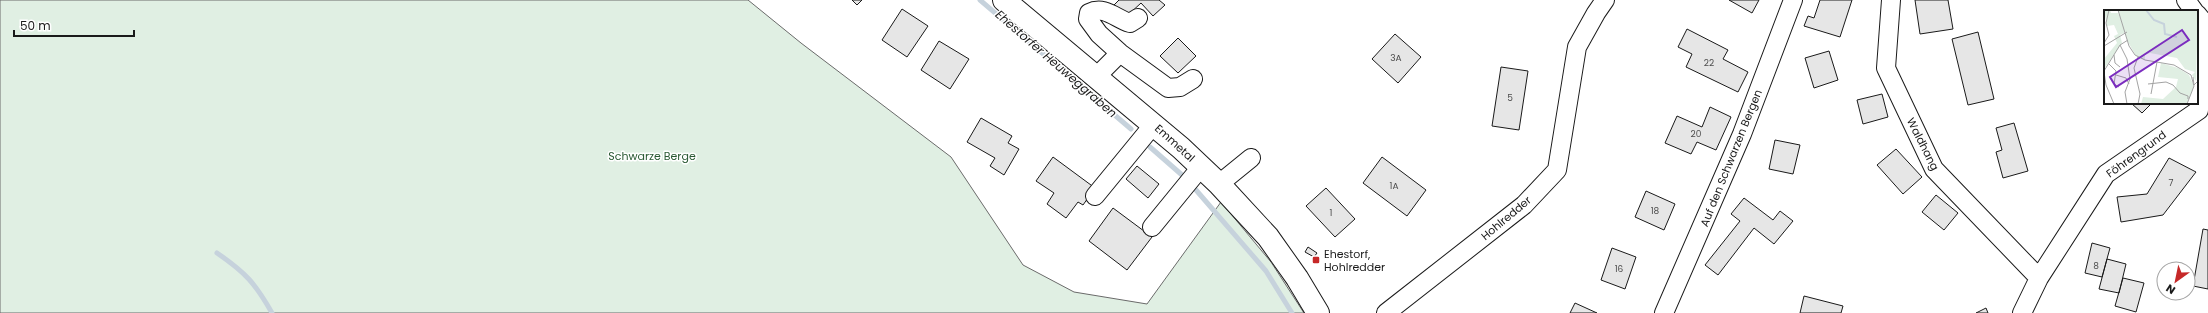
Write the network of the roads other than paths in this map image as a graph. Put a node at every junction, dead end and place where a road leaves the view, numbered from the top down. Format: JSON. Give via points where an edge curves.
{"nodes":[{"id":1,"x":1004,"y":0,"type":"edge"},
{"id":2,"x":1605,"y":0,"type":"edge"},
{"id":3,"x":1793,"y":0,"type":"edge"},
{"id":4,"x":1891,"y":0,"type":"edge"},
{"id":5,"x":2186,"y":0,"type":"edge"},
{"id":6,"x":2193,"y":10,"type":"edge"},
{"id":7,"x":2198,"y":16,"type":"edge"},
{"id":8,"x":1138,"y":18,"type":"dead end"},
{"id":9,"x":1120,"y":53,"type":"junction"},
{"id":10,"x":1097,"y":76,"type":"junction"},
{"id":11,"x":1193,"y":80,"type":"dead end"},
{"id":12,"x":1154,"y":124,"type":"junction"},
{"id":13,"x":1251,"y":158,"type":"dead end"},
{"id":14,"x":1201,"y":166,"type":"junction"},
{"id":15,"x":1219,"y":184,"type":"junction"},
{"id":16,"x":1095,"y":196,"type":"dead end"},
{"id":17,"x":1152,"y":227,"type":"dead end"},
{"id":18,"x":2039,"y":278,"type":"junction"},
{"id":19,"x":1318,"y":313,"type":"edge"},
{"id":20,"x":1386,"y":313,"type":"edge"},
{"id":21,"x":1664,"y":313,"type":"edge"},
{"id":22,"x":2022,"y":313,"type":"edge"}],
"edges":[{"from":1,"to":10,"type":"main road","name":"Emmetal"},
{"from":2,"to":20,"type":"street","name":"Hohlredder","via":[[1578,47],[1557,170],[1524,205]]},
{"from":3,"to":21,"type":"street","name":"Auf den Schwarzen Bergen","via":[[1742,134]]},
{"from":4,"to":18,"type":"street","name":"Waldhang","via":[[1886,68],[1934,169]]},
{"from":5,"to":6,"type":"street"},
{"from":7,"to":18,"type":"street","name":"Föhrengrund","via":[[2201,20],[2199,110],[2106,174]]},
{"from":8,"to":9,"type":"street","via":[[1130,23],[1111,13],[1089,13],[1088,19],[1091,24]]},
{"from":9,"to":10,"type":"street"},
{"from":9,"to":11,"type":"street","via":[[1168,88],[1180,87]]},
{"from":10,"to":12,"type":"main road","name":"Emmetal"},
{"from":12,"to":14,"type":"main road","name":"Emmetal"},
{"from":12,"to":16,"type":"street"},
{"from":13,"to":15,"type":"street"},
{"from":14,"to":15,"type":"main road","name":"Emmetal"},
{"from":14,"to":17,"type":"street"},
{"from":15,"to":19,"type":"main road","name":"Emmetal","via":[[1268,237]]},
{"from":18,"to":22,"type":"street","name":"Föhrengrund"}]}
